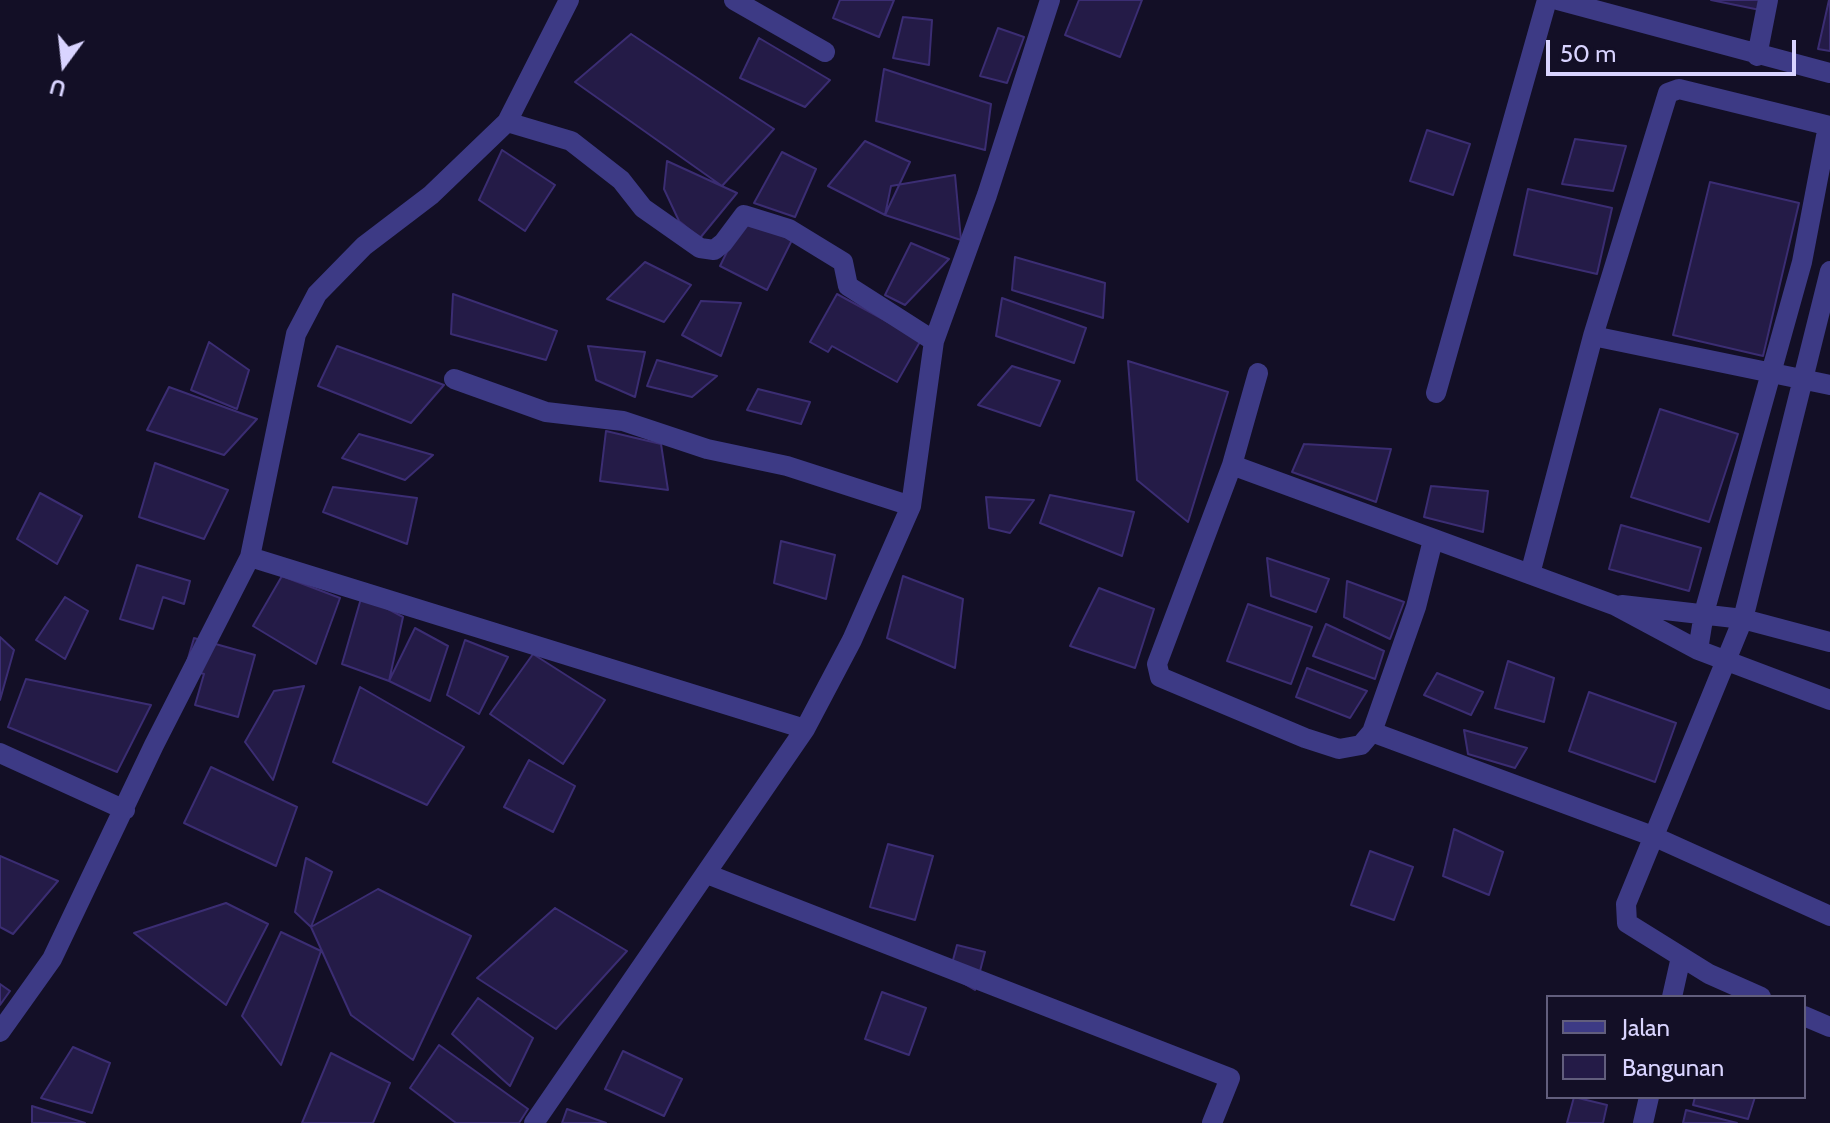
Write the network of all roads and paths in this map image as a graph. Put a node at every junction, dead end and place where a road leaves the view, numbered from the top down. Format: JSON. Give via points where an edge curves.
{"nodes":[{"id":1,"x":569,"y":0,"type":"edge"},
{"id":2,"x":734,"y":0,"type":"edge"},
{"id":3,"x":1050,"y":0,"type":"edge"},
{"id":4,"x":1547,"y":0,"type":"edge"},
{"id":5,"x":1558,"y":0,"type":"edge"},
{"id":6,"x":1768,"y":0,"type":"edge"},
{"id":7,"x":825,"y":52,"type":"dead end"},
{"id":8,"x":1757,"y":56,"type":"junction"},
{"id":9,"x":1830,"y":73,"type":"edge"},
{"id":10,"x":507,"y":122,"type":"junction"},
{"id":11,"x":1829,"y":126,"type":"edge"},
{"id":12,"x":1830,"y":271,"type":"edge"},
{"id":13,"x":1593,"y":336,"type":"junction"},
{"id":14,"x":934,"y":341,"type":"junction"},
{"id":15,"x":1258,"y":373,"type":"dead end"},
{"id":16,"x":1773,"y":373,"type":"junction"},
{"id":17,"x":454,"y":379,"type":"dead end"},
{"id":18,"x":1803,"y":379,"type":"junction"},
{"id":19,"x":1830,"y":385,"type":"edge"},
{"id":20,"x":1436,"y":393,"type":"dead end"},
{"id":21,"x":1232,"y":465,"type":"junction"},
{"id":22,"x":911,"y":506,"type":"junction"},
{"id":23,"x":1433,"y":540,"type":"junction"},
{"id":24,"x":250,"y":557,"type":"junction"},
{"id":25,"x":1530,"y":574,"type":"junction"},
{"id":26,"x":1614,"y":605,"type":"junction"},
{"id":27,"x":1704,"y":613,"type":"junction"},
{"id":28,"x":1743,"y":619,"type":"junction"},
{"id":29,"x":1830,"y":642,"type":"edge"},
{"id":30,"x":1698,"y":650,"type":"junction"},
{"id":31,"x":1726,"y":660,"type":"junction"},
{"id":32,"x":1830,"y":700,"type":"edge"},
{"id":33,"x":805,"y":729,"type":"junction"},
{"id":34,"x":1372,"y":732,"type":"junction"},
{"id":35,"x":0,"y":753,"type":"edge"},
{"id":36,"x":125,"y":810,"type":"junction"},
{"id":37,"x":1655,"y":837,"type":"junction"},
{"id":38,"x":707,"y":874,"type":"junction"},
{"id":39,"x":1830,"y":916,"type":"edge"},
{"id":40,"x":1681,"y":957,"type":"junction"},
{"id":41,"x":1672,"y":995,"type":"edge"},
{"id":42,"x":1756,"y":995,"type":"edge"},
{"id":43,"x":1806,"y":1017,"type":"edge"},
{"id":44,"x":1830,"y":1027,"type":"edge"},
{"id":45,"x":0,"y":1032,"type":"edge"},
{"id":46,"x":1649,"y":1099,"type":"edge"},
{"id":47,"x":534,"y":1123,"type":"edge"},
{"id":48,"x":1212,"y":1123,"type":"edge"},
{"id":49,"x":1643,"y":1123,"type":"edge"}],
"edges":[{"from":1,"to":10,"type":"street"},
{"from":2,"to":7,"type":"street"},
{"from":3,"to":14,"type":"street"},
{"from":4,"to":20,"type":"street"},
{"from":5,"to":8,"type":"street"},
{"from":6,"to":8,"type":"street"},
{"from":8,"to":9,"type":"street"},
{"from":10,"to":14,"type":"street","via":[[571,141],[621,180],[643,208],[700,248],[714,250],[744,215],[789,229],[843,262],[848,286]]},
{"from":10,"to":24,"type":"street","via":[[431,195],[364,246],[317,294],[296,334]]},
{"from":11,"to":13,"type":"street","via":[[1679,89],[1668,93]]},
{"from":11,"to":16,"type":"street"},
{"from":12,"to":18,"type":"street"},
{"from":13,"to":16,"type":"street"},
{"from":13,"to":25,"type":"street"},
{"from":14,"to":22,"type":"street"},
{"from":15,"to":21,"type":"street"},
{"from":16,"to":18,"type":"street"},
{"from":16,"to":27,"type":"street"},
{"from":17,"to":22,"type":"street","via":[[546,412],[623,421]]},
{"from":18,"to":19,"type":"street"},
{"from":18,"to":28,"type":"street"},
{"from":21,"to":23,"type":"street"},
{"from":21,"to":34,"type":"street","via":[[1157,664],[1160,677],[1339,749],[1361,745]]},
{"from":22,"to":33,"type":"street","via":[[852,640]]},
{"from":23,"to":25,"type":"street"},
{"from":23,"to":34,"type":"street","via":[[1416,607]]},
{"from":24,"to":33,"type":"street"},
{"from":24,"to":36,"type":"street"},
{"from":25,"to":26,"type":"street"},
{"from":26,"to":27,"type":"street"},
{"from":26,"to":30,"type":"street"},
{"from":27,"to":28,"type":"street"},
{"from":27,"to":30,"type":"street"},
{"from":28,"to":29,"type":"street"},
{"from":28,"to":31,"type":"street"},
{"from":30,"to":31,"type":"street"},
{"from":31,"to":32,"type":"street"},
{"from":31,"to":37,"type":"street"},
{"from":33,"to":38,"type":"street"},
{"from":34,"to":37,"type":"street"},
{"from":35,"to":36,"type":"street"},
{"from":36,"to":45,"type":"street","via":[[52,959]]},
{"from":37,"to":39,"type":"street"},
{"from":37,"to":40,"type":"street","via":[[1626,904],[1627,923]]},
{"from":38,"to":47,"type":"street"},
{"from":38,"to":48,"type":"street","via":[[1230,1078]]},
{"from":40,"to":41,"type":"street"},
{"from":40,"to":42,"type":"street"},
{"from":43,"to":44,"type":"street"},
{"from":46,"to":49,"type":"street"}]}
